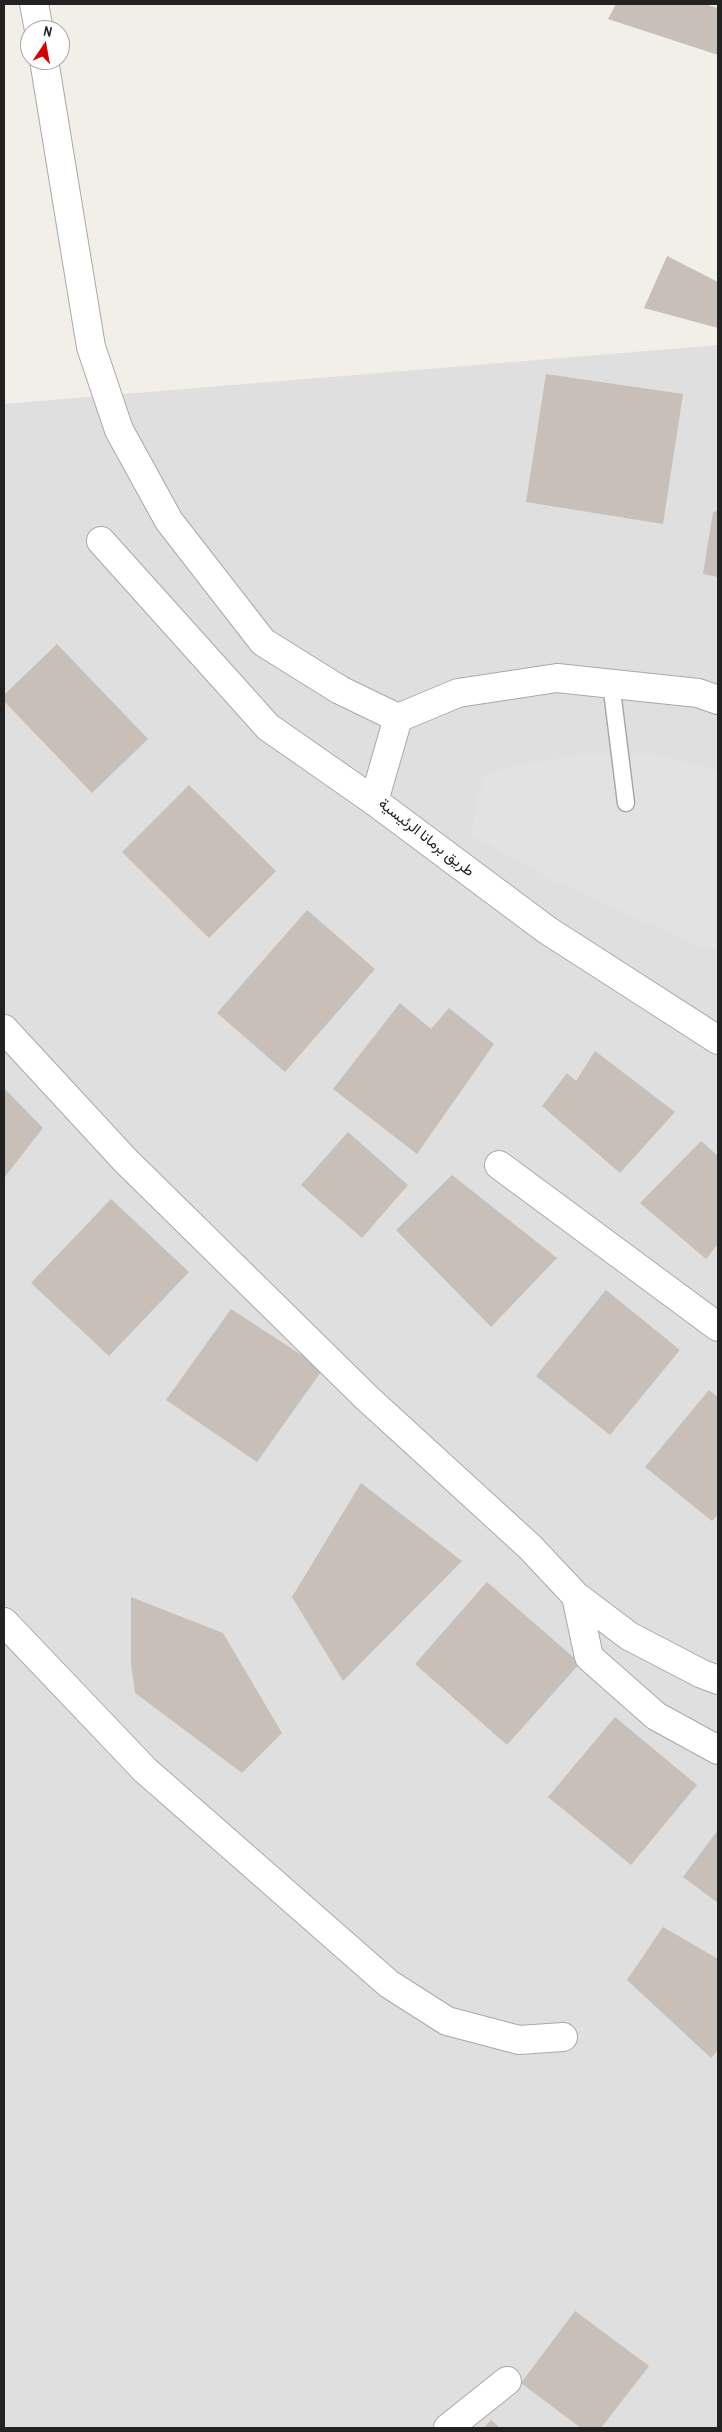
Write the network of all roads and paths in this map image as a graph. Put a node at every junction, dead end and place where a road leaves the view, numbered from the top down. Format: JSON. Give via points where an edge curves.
{"nodes":[{"id":1,"x":34,"y":4,"type":"edge"},
{"id":2,"x":37,"y":20,"type":"edge"},
{"id":3,"x":46,"y":70,"type":"edge"},
{"id":4,"x":101,"y":541,"type":"dead end"},
{"id":5,"x":610,"y":683,"type":"junction"},
{"id":6,"x":718,"y":700,"type":"edge"},
{"id":7,"x":398,"y":718,"type":"junction"},
{"id":8,"x":374,"y":801,"type":"junction"},
{"id":9,"x":626,"y":803,"type":"dead end"},
{"id":10,"x":4,"y":1029,"type":"edge"},
{"id":11,"x":718,"y":1040,"type":"edge"},
{"id":12,"x":498,"y":1165,"type":"dead end"},
{"id":13,"x":718,"y":1327,"type":"edge"},
{"id":14,"x":576,"y":1596,"type":"junction"},
{"id":15,"x":4,"y":1622,"type":"edge"},
{"id":16,"x":718,"y":1680,"type":"edge"},
{"id":17,"x":718,"y":1750,"type":"edge"},
{"id":18,"x":563,"y":2037,"type":"dead end"},
{"id":19,"x":507,"y":2381,"type":"dead end"},
{"id":20,"x":448,"y":2428,"type":"edge"}],
"edges":[{"from":1,"to":2,"type":"street"},
{"from":3,"to":7,"type":"street","via":[[91,347],[119,430],[169,521],[263,642],[340,690]]},
{"from":4,"to":8,"type":"street","via":[[268,728]]},
{"from":5,"to":6,"type":"street","via":[[698,693]]},
{"from":5,"to":7,"type":"street","via":[[558,678],[458,693]]},
{"from":5,"to":9,"type":"lane"},
{"from":7,"to":8,"type":"street","name":"طريق برمانا الرئيسية"},
{"from":8,"to":11,"type":"street","name":"طريق برمانا الرئيسية","via":[[547,930]]},
{"from":10,"to":14,"type":"street","via":[[125,1160],[367,1398],[530,1547]]},
{"from":12,"to":13,"type":"street"},
{"from":14,"to":16,"type":"street","via":[[629,1636]]},
{"from":14,"to":17,"type":"street","via":[[590,1657],[656,1716]]},
{"from":15,"to":18,"type":"street","via":[[144,1770],[389,1984],[447,2020],[519,2040]]},
{"from":19,"to":20,"type":"street"}]}
